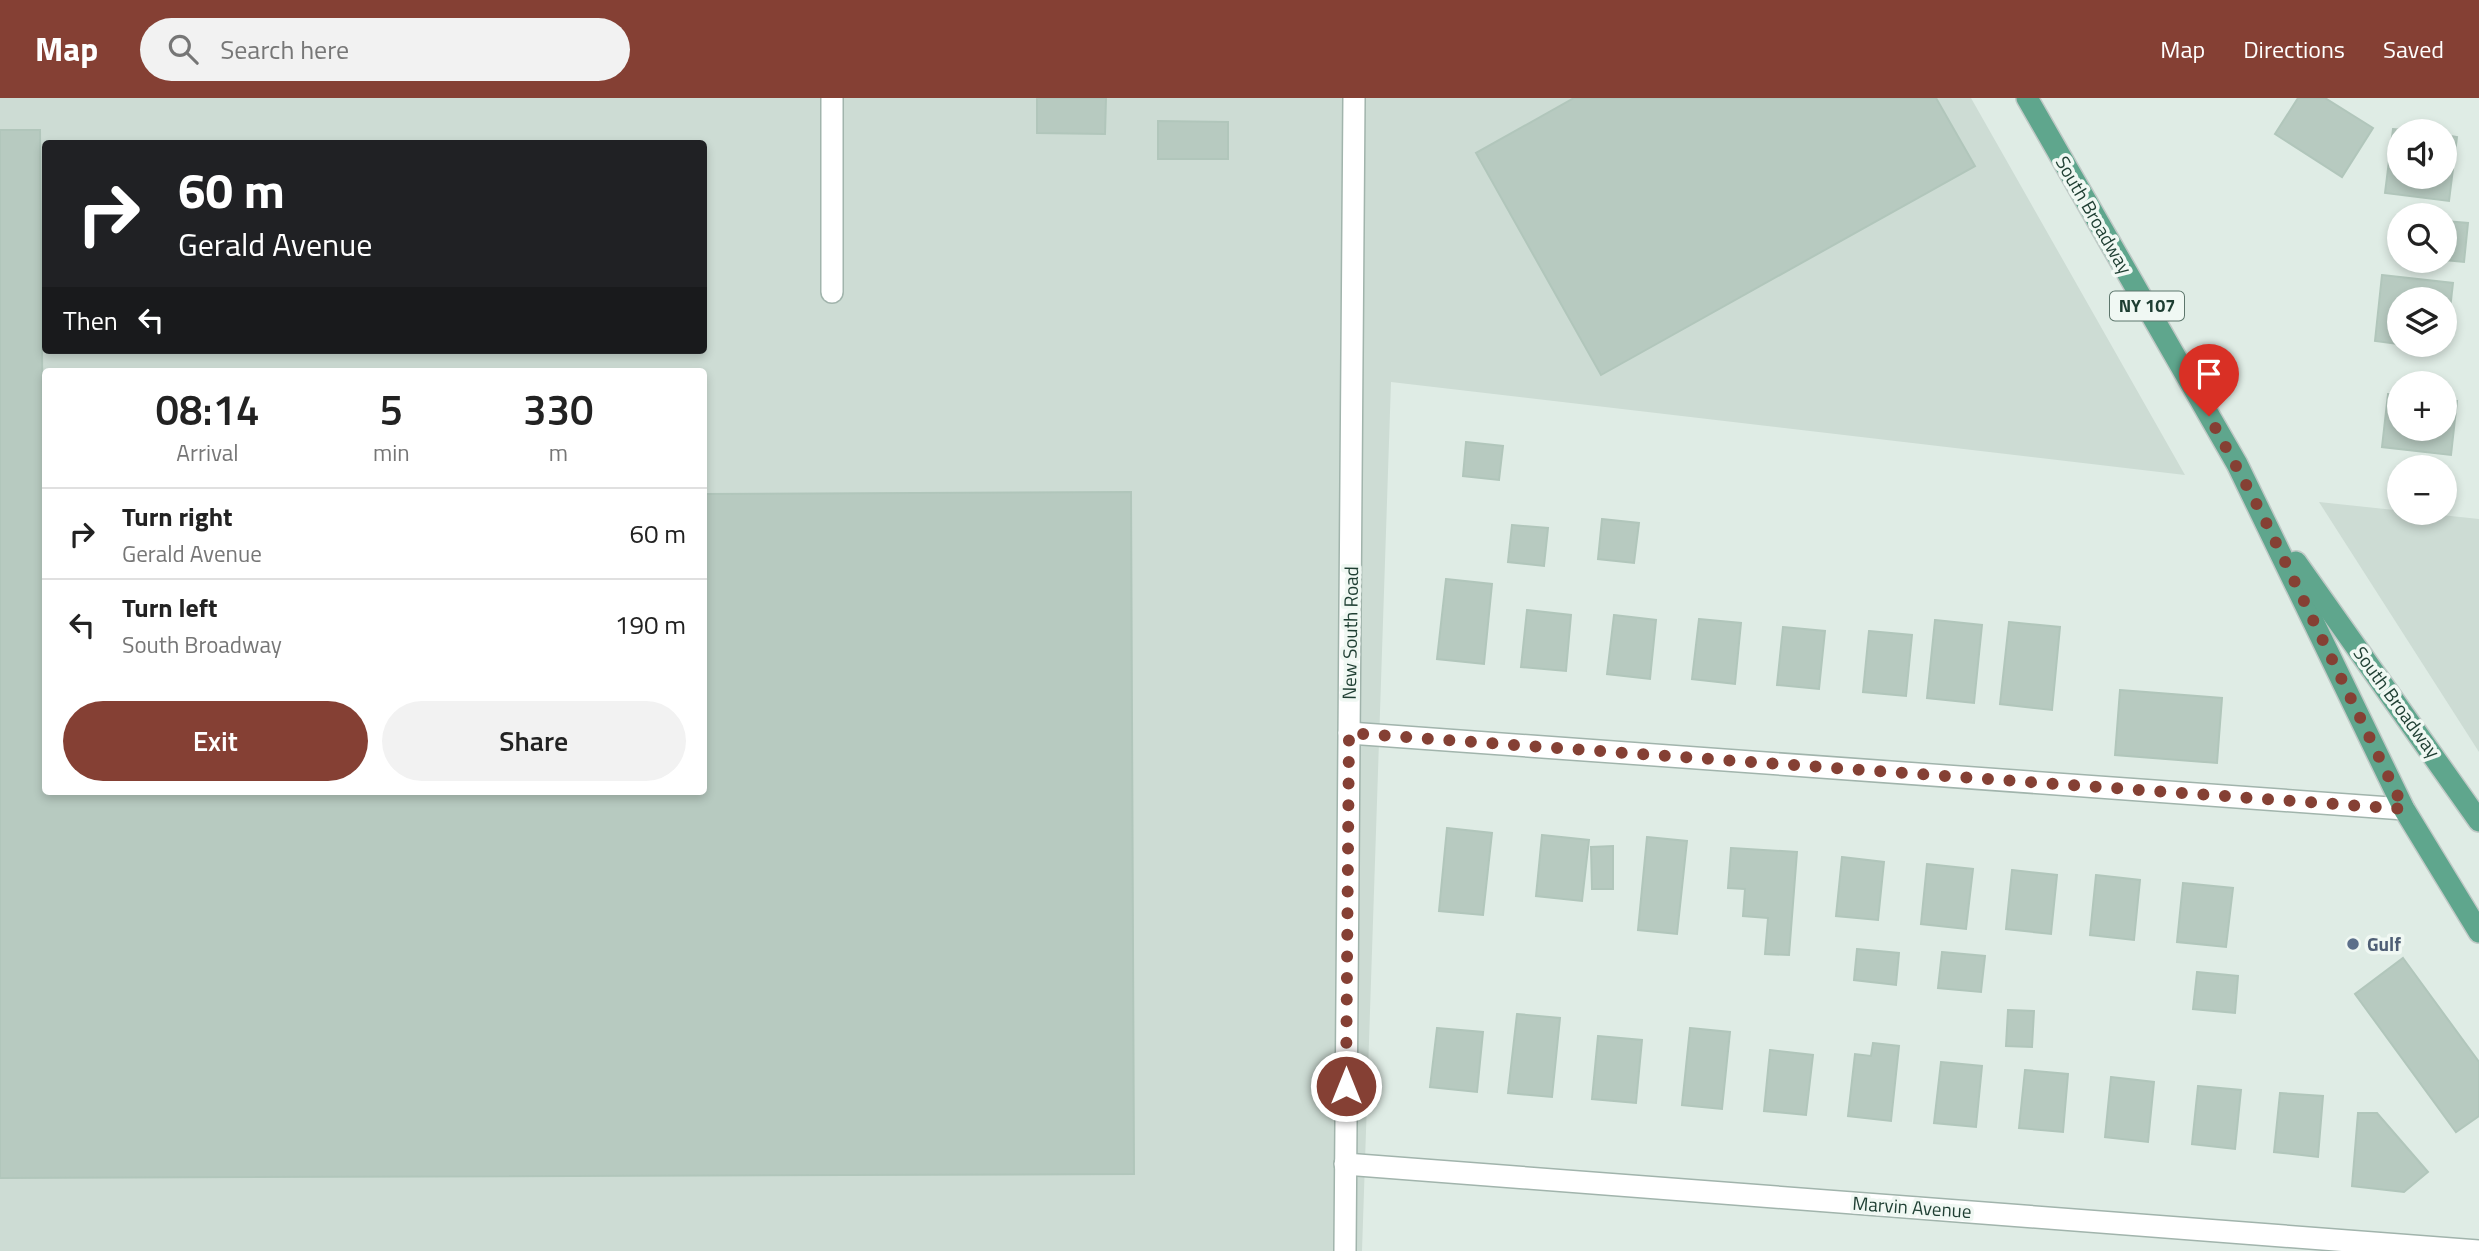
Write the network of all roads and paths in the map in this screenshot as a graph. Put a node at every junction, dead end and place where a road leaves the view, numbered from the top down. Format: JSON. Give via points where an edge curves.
{"nodes":[{"id":1,"x":832,"y":98,"type":"edge"},
{"id":2,"x":1354,"y":98,"type":"edge"},
{"id":3,"x":2027,"y":98,"type":"edge"},
{"id":4,"x":832,"y":292,"type":"dead end"},
{"id":5,"x":2263,"y":516,"type":"junction"},
{"id":6,"x":1349,"y":733,"type":"junction"},
{"id":7,"x":2404,"y":809,"type":"junction"},
{"id":8,"x":2479,"y":821,"type":"edge"},
{"id":9,"x":2479,"y":932,"type":"edge"},
{"id":10,"x":1345,"y":1164,"type":"junction"},
{"id":11,"x":1345,"y":1251,"type":"edge"},
{"id":12,"x":2479,"y":1251,"type":"edge"}],
"edges":[{"from":1,"to":4,"type":"street"},
{"from":2,"to":6,"type":"street","name":"New South Road"},
{"from":3,"to":5,"type":"main road","name":"South Broadway","number":"NY 107"},
{"from":5,"to":7,"type":"main road","name":"South Broadway","number":"NY 107"},
{"from":5,"to":8,"type":"main road","name":"South Broadway","number":"NY 107"},
{"from":6,"to":7,"type":"street"},
{"from":6,"to":10,"type":"street","name":"New South Road"},
{"from":7,"to":9,"type":"main road","name":"South Broadway","number":"NY 107"},
{"from":10,"to":11,"type":"street","name":"New South Road"},
{"from":10,"to":12,"type":"street","name":"Marvin Avenue"}]}
